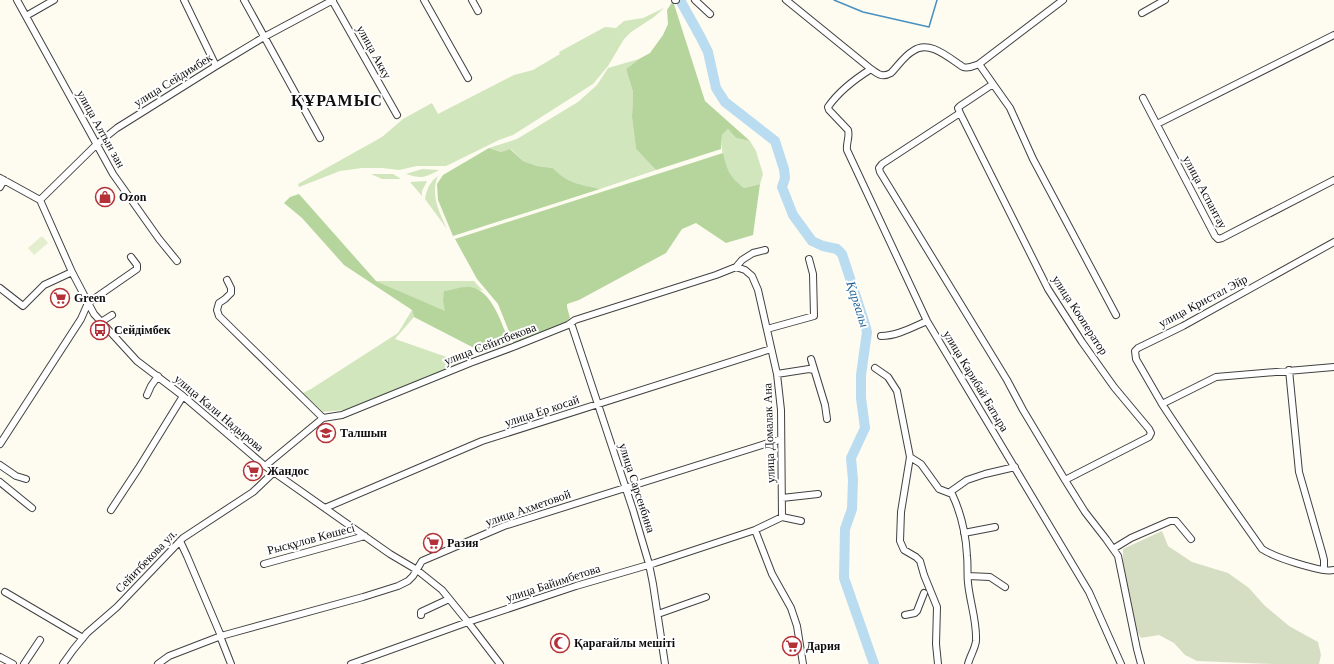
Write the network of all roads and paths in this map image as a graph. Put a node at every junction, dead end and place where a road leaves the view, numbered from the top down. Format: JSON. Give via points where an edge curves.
{"nodes":[{"id":1,"x":17,"y":0,"type":"edge"},
{"id":2,"x":54,"y":0,"type":"edge"},
{"id":3,"x":184,"y":0,"type":"edge"},
{"id":4,"x":244,"y":0,"type":"edge"},
{"id":5,"x":333,"y":0,"type":"edge"},
{"id":6,"x":424,"y":0,"type":"edge"},
{"id":7,"x":472,"y":0,"type":"edge"},
{"id":8,"x":695,"y":0,"type":"edge"},
{"id":9,"x":786,"y":0,"type":"edge"},
{"id":10,"x":1063,"y":0,"type":"edge"},
{"id":11,"x":1165,"y":0,"type":"edge"},
{"id":12,"x":478,"y":11,"type":"dead end"},
{"id":13,"x":1142,"y":13,"type":"dead end"},
{"id":14,"x":710,"y":14,"type":"dead end"},
{"id":15,"x":26,"y":16,"type":"junction"},
{"id":16,"x":1334,"y":35,"type":"edge"},
{"id":17,"x":264,"y":37,"type":"junction"},
{"id":18,"x":979,"y":64,"type":"junction"},
{"id":19,"x":216,"y":66,"type":"junction"},
{"id":20,"x":871,"y":69,"type":"junction"},
{"id":21,"x":468,"y":78,"type":"dead end"},
{"id":22,"x":993,"y":84,"type":"junction"},
{"id":23,"x":1143,"y":98,"type":"dead end"},
{"id":24,"x":960,"y":113,"type":"junction"},
{"id":25,"x":397,"y":115,"type":"dead end"},
{"id":26,"x":1157,"y":124,"type":"junction"},
{"id":27,"x":320,"y":138,"type":"dead end"},
{"id":28,"x":97,"y":144,"type":"junction"},
{"id":29,"x":2,"y":179,"type":"edge"},
{"id":30,"x":1334,"y":180,"type":"edge"},
{"id":31,"x":0,"y":187,"type":"edge"},
{"id":32,"x":40,"y":200,"type":"junction"},
{"id":33,"x":1334,"y":242,"type":"edge"},
{"id":34,"x":765,"y":250,"type":"dead end"},
{"id":35,"x":131,"y":257,"type":"dead end"},
{"id":36,"x":809,"y":259,"type":"dead end"},
{"id":37,"x":177,"y":261,"type":"dead end"},
{"id":38,"x":736,"y":267,"type":"junction"},
{"id":39,"x":72,"y":272,"type":"junction"},
{"id":40,"x":227,"y":280,"type":"dead end"},
{"id":41,"x":0,"y":288,"type":"edge"},
{"id":42,"x":88,"y":303,"type":"junction"},
{"id":43,"x":112,"y":315,"type":"dead end"},
{"id":44,"x":1116,"y":315,"type":"dead end"},
{"id":45,"x":927,"y":321,"type":"junction"},
{"id":46,"x":101,"y":322,"type":"junction"},
{"id":47,"x":571,"y":323,"type":"junction"},
{"id":48,"x":767,"y":329,"type":"junction"},
{"id":49,"x":881,"y":336,"type":"dead end"},
{"id":50,"x":771,"y":349,"type":"junction"},
{"id":51,"x":811,"y":359,"type":"dead end"},
{"id":52,"x":1334,"y":367,"type":"edge"},
{"id":53,"x":875,"y":368,"type":"dead end"},
{"id":54,"x":814,"y":370,"type":"junction"},
{"id":55,"x":1288,"y":370,"type":"junction"},
{"id":56,"x":777,"y":374,"type":"junction"},
{"id":57,"x":158,"y":376,"type":"junction"},
{"id":58,"x":147,"y":395,"type":"dead end"},
{"id":59,"x":183,"y":396,"type":"junction"},
{"id":60,"x":599,"y":404,"type":"junction"},
{"id":61,"x":1162,"y":404,"type":"junction"},
{"id":62,"x":323,"y":418,"type":"junction"},
{"id":63,"x":827,"y":419,"type":"dead end"},
{"id":64,"x":782,"y":439,"type":"junction"},
{"id":65,"x":0,"y":444,"type":"edge"},
{"id":66,"x":910,"y":457,"type":"junction"},
{"id":67,"x":0,"y":465,"type":"edge"},
{"id":68,"x":265,"y":466,"type":"junction"},
{"id":69,"x":1015,"y":467,"type":"junction"},
{"id":70,"x":274,"y":472,"type":"junction"},
{"id":71,"x":26,"y":478,"type":"dead end"},
{"id":72,"x":1065,"y":480,"type":"junction"},
{"id":73,"x":0,"y":482,"type":"edge"},
{"id":74,"x":626,"y":487,"type":"junction"},
{"id":75,"x":950,"y":492,"type":"junction"},
{"id":76,"x":818,"y":494,"type":"dead end"},
{"id":77,"x":782,"y":498,"type":"junction"},
{"id":78,"x":32,"y":508,"type":"dead end"},
{"id":79,"x":325,"y":508,"type":"junction"},
{"id":80,"x":111,"y":510,"type":"dead end"},
{"id":81,"x":782,"y":517,"type":"junction"},
{"id":82,"x":801,"y":521,"type":"dead end"},
{"id":83,"x":995,"y":527,"type":"dead end"},
{"id":84,"x":755,"y":530,"type":"junction"},
{"id":85,"x":964,"y":533,"type":"junction"},
{"id":86,"x":365,"y":536,"type":"junction"},
{"id":87,"x":1191,"y":539,"type":"dead end"},
{"id":88,"x":180,"y":541,"type":"junction"},
{"id":89,"x":1113,"y":549,"type":"junction"},
{"id":90,"x":264,"y":564,"type":"dead end"},
{"id":91,"x":649,"y":564,"type":"junction"},
{"id":92,"x":417,"y":570,"type":"junction"},
{"id":93,"x":1324,"y":570,"type":"junction"},
{"id":94,"x":1334,"y":570,"type":"edge"},
{"id":95,"x":968,"y":576,"type":"junction"},
{"id":96,"x":1005,"y":587,"type":"dead end"},
{"id":97,"x":5,"y":592,"type":"dead end"},
{"id":98,"x":931,"y":592,"type":"junction"},
{"id":99,"x":706,"y":598,"type":"dead end"},
{"id":100,"x":449,"y":599,"type":"junction"},
{"id":101,"x":658,"y":614,"type":"junction"},
{"id":102,"x":420,"y":615,"type":"dead end"},
{"id":103,"x":905,"y":615,"type":"dead end"},
{"id":104,"x":468,"y":622,"type":"junction"},
{"id":105,"x":220,"y":636,"type":"junction"},
{"id":106,"x":83,"y":638,"type":"junction"},
{"id":107,"x":40,"y":640,"type":"dead end"},
{"id":108,"x":0,"y":657,"type":"edge"},
{"id":109,"x":13,"y":664,"type":"edge"},
{"id":110,"x":24,"y":664,"type":"edge"},
{"id":111,"x":63,"y":664,"type":"edge"},
{"id":112,"x":158,"y":664,"type":"edge"},
{"id":113,"x":231,"y":664,"type":"edge"},
{"id":114,"x":351,"y":664,"type":"edge"},
{"id":115,"x":500,"y":664,"type":"edge"},
{"id":116,"x":665,"y":664,"type":"edge"},
{"id":117,"x":803,"y":664,"type":"edge"},
{"id":118,"x":938,"y":664,"type":"edge"},
{"id":119,"x":968,"y":664,"type":"edge"},
{"id":120,"x":1121,"y":664,"type":"edge"},
{"id":121,"x":1141,"y":664,"type":"edge"}],
"edges":[{"from":1,"to":15,"type":"street","name":"улица Алтын зан"},
{"from":2,"to":15,"type":"street"},
{"from":3,"to":19,"type":"street"},
{"from":4,"to":17,"type":"street"},
{"from":5,"to":17,"type":"street","name":"улица Сейдимбек"},
{"from":5,"to":25,"type":"street","name":"улица Акку"},
{"from":6,"to":21,"type":"street"},
{"from":7,"to":12,"type":"street"},
{"from":8,"to":14,"type":"street"},
{"from":9,"to":20,"type":"street"},
{"from":10,"to":18,"type":"street"},
{"from":11,"to":13,"type":"street"},
{"from":15,"to":28,"type":"street","name":"улица Алтын зан"},
{"from":16,"to":26,"type":"street"},
{"from":17,"to":19,"type":"street","name":"улица Сейдимбек"},
{"from":17,"to":27,"type":"street"},
{"from":18,"to":20,"type":"street","via":[[966,68],[933,48],[920,47],[910,53],[888,75],[880,75]]},
{"from":18,"to":22,"type":"street"},
{"from":19,"to":28,"type":"street","name":"улица Сейдимбек","via":[[117,128]]},
{"from":20,"to":45,"type":"street","name":"улица Карибай Батыра","via":[[856,78],[828,107],[848,130],[847,150]]},
{"from":22,"to":24,"type":"street","via":[[960,106]]},
{"from":22,"to":44,"type":"street","via":[[1010,108],[1033,159]]},
{"from":23,"to":26,"type":"street","name":"улица Аспантау"},
{"from":24,"to":72,"type":"street","via":[[882,164],[880,172]]},
{"from":24,"to":72,"type":"street","name":"улица Кооператор","via":[[1048,290],[1114,387],[1151,434]]},
{"from":26,"to":30,"type":"street","name":"улица Аспантау","via":[[1218,238]]},
{"from":28,"to":32,"type":"street","name":"улица Сейдимбек"},
{"from":28,"to":37,"type":"street","name":"улица Алтын зан","via":[[113,174]]},
{"from":29,"to":31,"type":"street"},
{"from":29,"to":32,"type":"street"},
{"from":32,"to":39,"type":"street","name":"улица Кали Надырова"},
{"from":33,"to":61,"type":"street","name":"улица Кристал Эйр","via":[[1183,326],[1138,348],[1135,351],[1136,359]]},
{"from":34,"to":38,"type":"street","name":"улица Сейитбекова","via":[[753,253]]},
{"from":35,"to":42,"type":"street","via":[[137,269]]},
{"from":36,"to":48,"type":"street","via":[[813,274],[814,316]]},
{"from":38,"to":47,"type":"street","name":"улица Сейитбекова"},
{"from":38,"to":48,"type":"street","name":"улица Домалак Ана","via":[[752,276]]},
{"from":39,"to":41,"type":"street","via":[[44,285],[23,306]]},
{"from":39,"to":42,"type":"street","name":"улица Кали Надырова"},
{"from":40,"to":62,"type":"street","via":[[231,293],[219,303],[219,316]]},
{"from":42,"to":46,"type":"street","name":"улица Кали Надырова"},
{"from":42,"to":65,"type":"street","via":[[81,319]]},
{"from":43,"to":46,"type":"street"},
{"from":45,"to":49,"type":"street","via":[[903,332]]},
{"from":45,"to":69,"type":"street","name":"улица Карибай Батыра"},
{"from":46,"to":57,"type":"street","name":"улица Кали Надырова","via":[[137,361]]},
{"from":47,"to":60,"type":"street","name":"улица Сарсенбина"},
{"from":47,"to":62,"type":"street","name":"улица Сейитбекова","via":[[342,415]]},
{"from":48,"to":50,"type":"street","name":"улица Домалак Ана"},
{"from":50,"to":56,"type":"street","name":"улица Домалак Ана"},
{"from":50,"to":60,"type":"street","name":"улица Ер косай"},
{"from":51,"to":54,"type":"street"},
{"from":52,"to":55,"type":"street"},
{"from":53,"to":66,"type":"street","via":[[888,378],[896,391]]},
{"from":54,"to":56,"type":"street"},
{"from":54,"to":63,"type":"street"},
{"from":55,"to":61,"type":"street","via":[[1216,377]]},
{"from":55,"to":93,"type":"street","via":[[1299,472],[1322,552]]},
{"from":56,"to":64,"type":"street","name":"улица Домалак Ана"},
{"from":57,"to":58,"type":"street"},
{"from":57,"to":59,"type":"street","name":"улица Кали Надырова"},
{"from":59,"to":68,"type":"street","name":"улица Кали Надырова"},
{"from":59,"to":80,"type":"street"},
{"from":60,"to":74,"type":"street","name":"улица Сарсенбина"},
{"from":60,"to":79,"type":"street","name":"улица Ер косай","via":[[482,441]]},
{"from":61,"to":93,"type":"street","name":"улица Кристал Эйр","via":[[1262,549],[1288,561]]},
{"from":62,"to":68,"type":"street"},
{"from":64,"to":74,"type":"street","name":"улица Ахметовой"},
{"from":64,"to":77,"type":"street","name":"улица Домалак Ана"},
{"from":66,"to":75,"type":"street","via":[[921,464],[939,489]]},
{"from":66,"to":98,"type":"street","via":[[901,512],[900,541],[904,550],[920,560]]},
{"from":67,"to":71,"type":"street","via":[[16,476]]},
{"from":68,"to":70,"type":"street","name":"улица Кали Надырова"},
{"from":69,"to":75,"type":"street","via":[[967,480]]},
{"from":69,"to":120,"type":"street","name":"улица Карибай Батыра","via":[[1090,592]]},
{"from":70,"to":79,"type":"street","name":"улица Кали Надырова"},
{"from":70,"to":88,"type":"street","name":"Сейитбекова ул.","via":[[253,492]]},
{"from":72,"to":89,"type":"street"},
{"from":73,"to":78,"type":"street"},
{"from":74,"to":91,"type":"street","name":"улица Сарсенбина"},
{"from":74,"to":92,"type":"street","name":"улица Ахметовой","via":[[504,526],[422,561]]},
{"from":75,"to":85,"type":"street","via":[[956,502]]},
{"from":76,"to":77,"type":"street"},
{"from":77,"to":81,"type":"street","name":"улица Домалак Ана"},
{"from":79,"to":86,"type":"street","name":"улица Кали Надырова"},
{"from":81,"to":82,"type":"street"},
{"from":81,"to":84,"type":"street","name":"улица Байимбетова"},
{"from":83,"to":85,"type":"street"},
{"from":84,"to":91,"type":"street","name":"улица Байимбетова"},
{"from":84,"to":117,"type":"street","via":[[772,574],[791,608],[797,626]]},
{"from":85,"to":95,"type":"street"},
{"from":86,"to":90,"type":"street","name":"Рысқұлов Көшесі"},
{"from":86,"to":92,"type":"street","name":"улица Кали Надырова"},
{"from":87,"to":89,"type":"street","via":[[1176,521],[1170,520],[1130,538]]},
{"from":88,"to":105,"type":"street"},
{"from":88,"to":106,"type":"street","name":"Сейитбекова ул.","via":[[117,607]]},
{"from":89,"to":121,"type":"street","via":[[1118,556]]},
{"from":91,"to":101,"type":"street","name":"улица Сарсенбина"},
{"from":91,"to":104,"type":"street","name":"улица Байимбетова"},
{"from":92,"to":100,"type":"street","name":"улица Кали Надырова"},
{"from":92,"to":105,"type":"street","name":"улица Ахметовой","via":[[408,581],[398,586]]},
{"from":93,"to":94,"type":"street","name":"улица Кристал Эйр"},
{"from":95,"to":96,"type":"street","via":[[990,578]]},
{"from":95,"to":119,"type":"street","via":[[976,642]]},
{"from":97,"to":106,"type":"street"},
{"from":98,"to":103,"type":"street","via":[[922,593],[917,611]]},
{"from":98,"to":118,"type":"street","via":[[937,607]]},
{"from":99,"to":101,"type":"street"},
{"from":100,"to":102,"type":"street","via":[[421,612]]},
{"from":100,"to":104,"type":"street","name":"улица Кали Надырова"},
{"from":101,"to":116,"type":"street","name":"улица Сарсенбина"},
{"from":104,"to":114,"type":"street","name":"улица Байимбетова"},
{"from":104,"to":115,"type":"street","name":"улица Кали Надырова"},
{"from":105,"to":112,"type":"street","name":"улица Ахметовой","via":[[169,656]]},
{"from":105,"to":113,"type":"street"},
{"from":106,"to":111,"type":"street","name":"Сейитбекова ул."},
{"from":107,"to":110,"type":"street"},
{"from":108,"to":109,"type":"street"}]}
